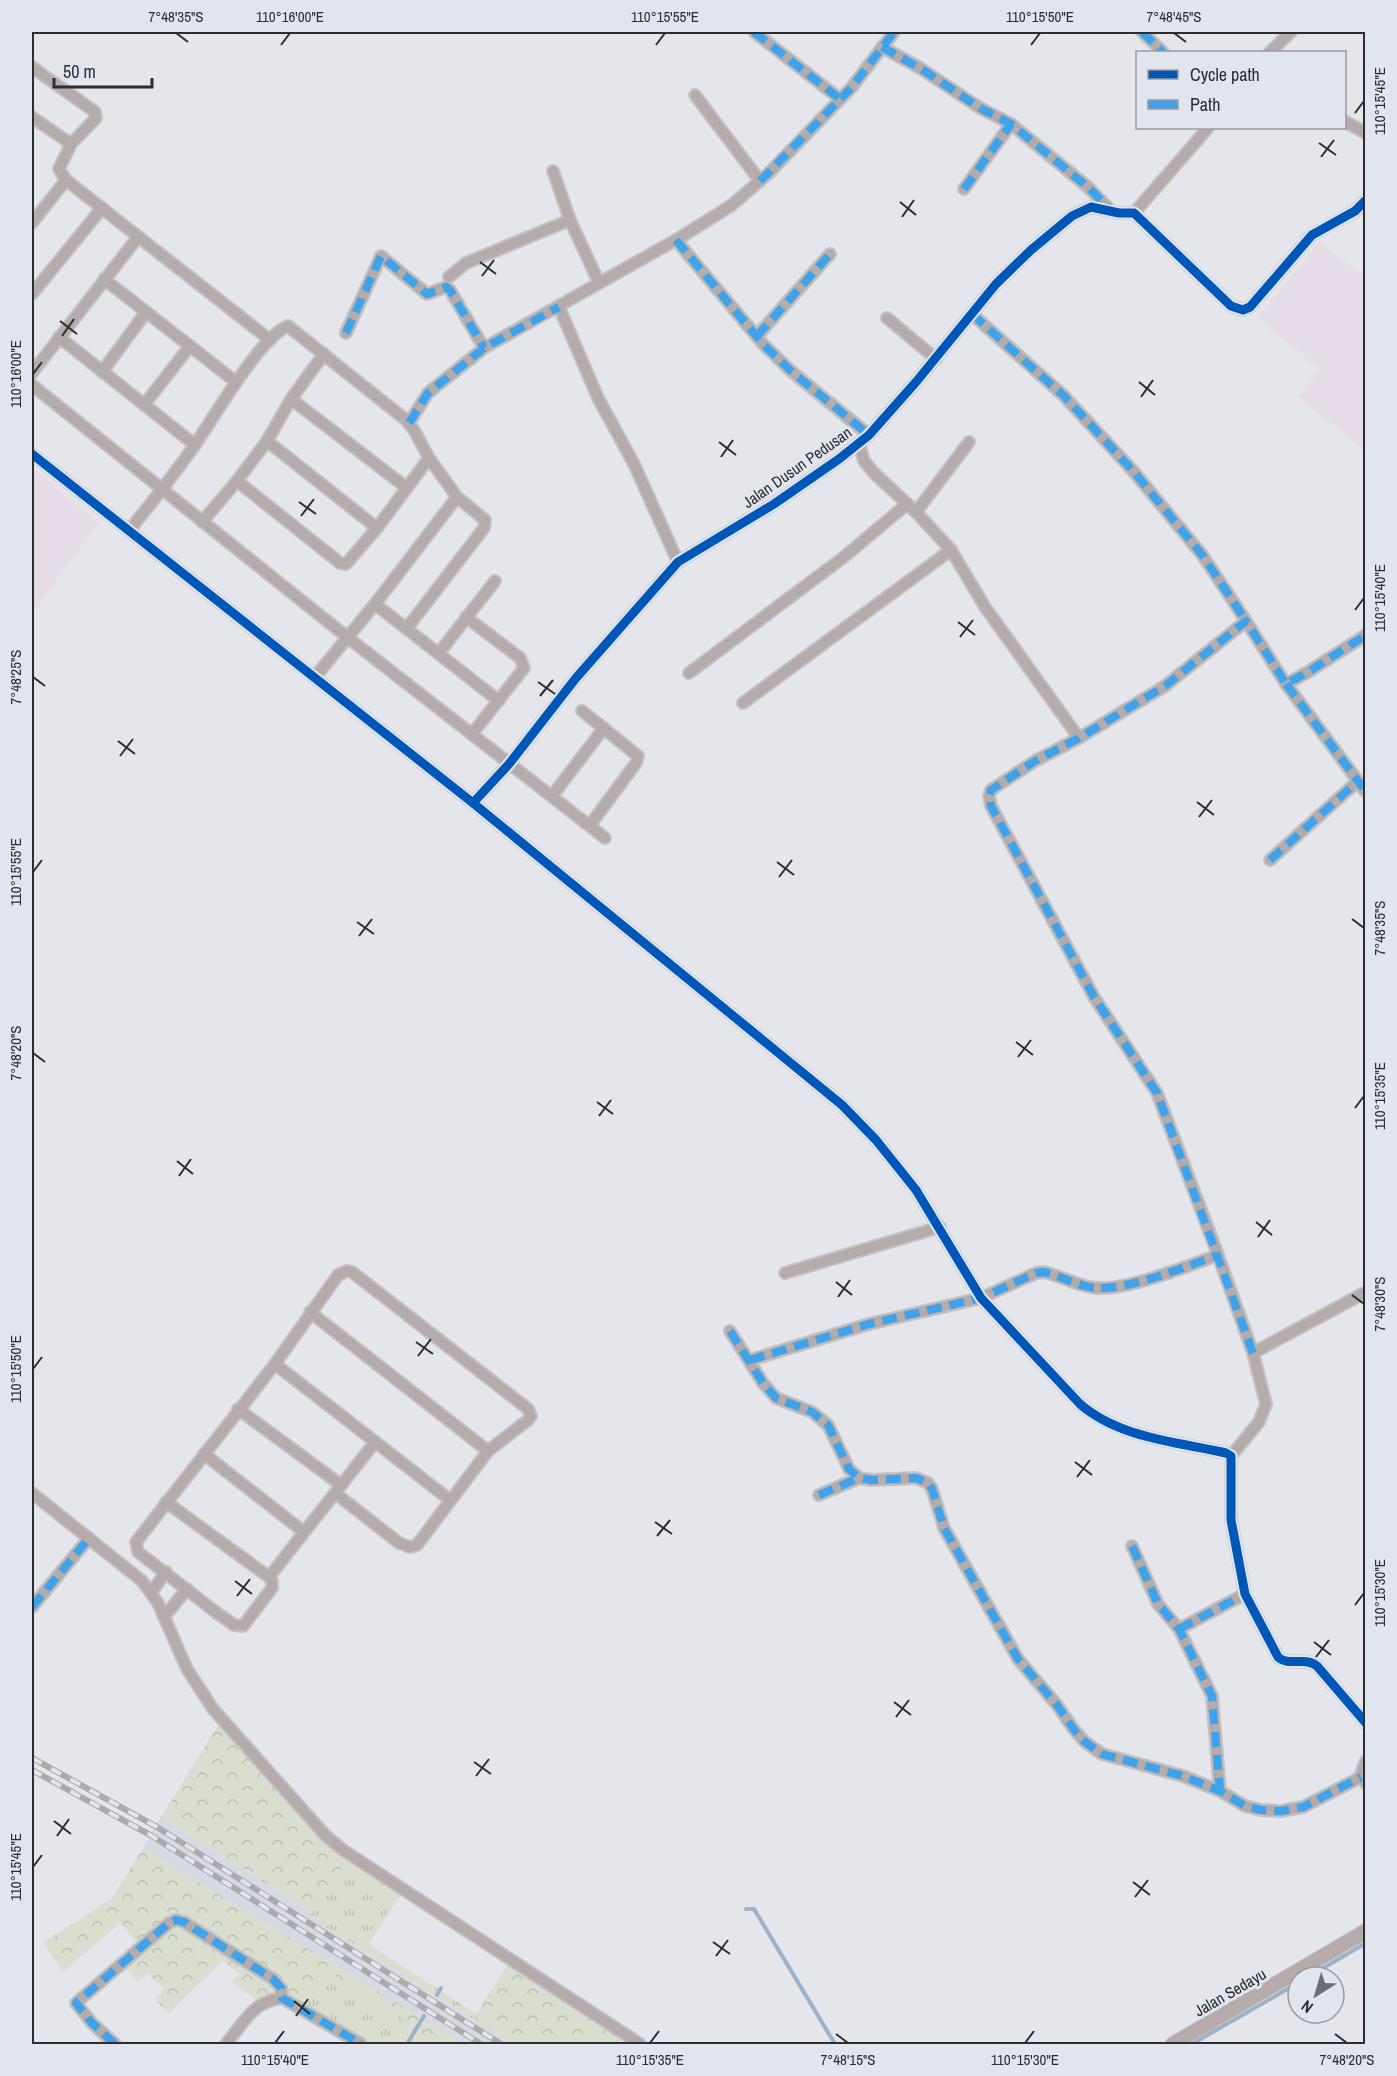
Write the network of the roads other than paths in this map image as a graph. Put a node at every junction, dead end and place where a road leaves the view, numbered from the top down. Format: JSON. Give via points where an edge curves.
{"nodes":[{"id":1,"x":754,"y":32,"type":"edge"},
{"id":2,"x":894,"y":32,"type":"edge"},
{"id":3,"x":1142,"y":32,"type":"edge"},
{"id":4,"x":1291,"y":32,"type":"edge"},
{"id":5,"x":882,"y":47,"type":"junction"},
{"id":6,"x":1161,"y":51,"type":"edge"},
{"id":7,"x":1271,"y":51,"type":"edge"},
{"id":8,"x":32,"y":67,"type":"edge"},
{"id":9,"x":695,"y":95,"type":"dead end"},
{"id":10,"x":840,"y":99,"type":"junction"},
{"id":11,"x":32,"y":119,"type":"edge"},
{"id":12,"x":1346,"y":122,"type":"edge"},
{"id":13,"x":1011,"y":124,"type":"junction"},
{"id":14,"x":1207,"y":129,"type":"edge"},
{"id":15,"x":1365,"y":133,"type":"edge"},
{"id":16,"x":71,"y":144,"type":"junction"},
{"id":17,"x":553,"y":171,"type":"dead end"},
{"id":18,"x":66,"y":180,"type":"junction"},
{"id":19,"x":760,"y":181,"type":"junction"},
{"id":20,"x":964,"y":189,"type":"dead end"},
{"id":21,"x":1365,"y":200,"type":"edge"},
{"id":22,"x":102,"y":208,"type":"junction"},
{"id":23,"x":1111,"y":210,"type":"junction"},
{"id":24,"x":1134,"y":213,"type":"junction"},
{"id":25,"x":570,"y":220,"type":"junction"},
{"id":26,"x":32,"y":223,"type":"edge"},
{"id":27,"x":138,"y":237,"type":"junction"},
{"id":28,"x":676,"y":240,"type":"junction"},
{"id":29,"x":830,"y":254,"type":"dead end"},
{"id":30,"x":449,"y":277,"type":"dead end"},
{"id":31,"x":104,"y":279,"type":"junction"},
{"id":32,"x":599,"y":283,"type":"junction"},
{"id":33,"x":32,"y":294,"type":"edge"},
{"id":34,"x":559,"y":306,"type":"junction"},
{"id":35,"x":146,"y":312,"type":"junction"},
{"id":36,"x":972,"y":314,"type":"junction"},
{"id":37,"x":887,"y":318,"type":"dead end"},
{"id":38,"x":346,"y":333,"type":"dead end"},
{"id":39,"x":757,"y":336,"type":"junction"},
{"id":40,"x":59,"y":337,"type":"junction"},
{"id":41,"x":270,"y":340,"type":"junction"},
{"id":42,"x":190,"y":346,"type":"junction"},
{"id":43,"x":484,"y":348,"type":"junction"},
{"id":44,"x":324,"y":354,"type":"junction"},
{"id":45,"x":936,"y":359,"type":"junction"},
{"id":46,"x":102,"y":372,"type":"junction"},
{"id":47,"x":32,"y":373,"type":"edge"},
{"id":48,"x":236,"y":382,"type":"junction"},
{"id":49,"x":32,"y":385,"type":"edge"},
{"id":50,"x":291,"y":399,"type":"junction"},
{"id":51,"x":144,"y":405,"type":"junction"},
{"id":52,"x":409,"y":423,"type":"junction"},
{"id":53,"x":869,"y":435,"type":"junction"},
{"id":54,"x":267,"y":441,"type":"junction"},
{"id":55,"x":969,"y":442,"type":"dead end"},
{"id":56,"x":859,"y":443,"type":"junction"},
{"id":57,"x":195,"y":445,"type":"junction"},
{"id":58,"x":32,"y":454,"type":"edge"},
{"id":59,"x":429,"y":458,"type":"junction"},
{"id":60,"x":237,"y":481,"type":"junction"},
{"id":61,"x":406,"y":488,"type":"junction"},
{"id":62,"x":162,"y":489,"type":"junction"},
{"id":63,"x":457,"y":497,"type":"junction"},
{"id":64,"x":907,"y":504,"type":"junction"},
{"id":65,"x":916,"y":512,"type":"junction"},
{"id":66,"x":202,"y":522,"type":"junction"},
{"id":67,"x":377,"y":528,"type":"junction"},
{"id":68,"x":129,"y":531,"type":"junction"},
{"id":69,"x":951,"y":550,"type":"junction"},
{"id":70,"x":678,"y":562,"type":"junction"},
{"id":71,"x":495,"y":581,"type":"dead end"},
{"id":72,"x":375,"y":604,"type":"junction"},
{"id":73,"x":466,"y":617,"type":"junction"},
{"id":74,"x":1246,"y":621,"type":"junction"},
{"id":75,"x":407,"y":628,"type":"junction"},
{"id":76,"x":1365,"y":634,"type":"edge"},
{"id":77,"x":347,"y":637,"type":"junction"},
{"id":78,"x":439,"y":653,"type":"junction"},
{"id":79,"x":689,"y":673,"type":"dead end"},
{"id":80,"x":315,"y":677,"type":"junction"},
{"id":81,"x":1286,"y":684,"type":"junction"},
{"id":82,"x":499,"y":701,"type":"junction"},
{"id":83,"x":743,"y":703,"type":"dead end"},
{"id":84,"x":582,"y":711,"type":"dead end"},
{"id":85,"x":604,"y":728,"type":"junction"},
{"id":86,"x":472,"y":734,"type":"junction"},
{"id":87,"x":1079,"y":738,"type":"junction"},
{"id":88,"x":509,"y":764,"type":"junction"},
{"id":89,"x":1358,"y":781,"type":"junction"},
{"id":90,"x":1365,"y":792,"type":"edge"},
{"id":91,"x":552,"y":796,"type":"junction"},
{"id":92,"x":473,"y":803,"type":"junction"},
{"id":93,"x":590,"y":825,"type":"junction"},
{"id":94,"x":605,"y":838,"type":"dead end"},
{"id":95,"x":1270,"y":860,"type":"dead end"},
{"id":96,"x":939,"y":1227,"type":"junction"},
{"id":97,"x":1218,"y":1255,"type":"junction"},
{"id":98,"x":785,"y":1273,"type":"dead end"},
{"id":99,"x":1365,"y":1292,"type":"edge"},
{"id":100,"x":981,"y":1298,"type":"junction"},
{"id":101,"x":310,"y":1312,"type":"junction"},
{"id":102,"x":730,"y":1331,"type":"dead end"},
{"id":103,"x":1253,"y":1353,"type":"junction"},
{"id":104,"x":752,"y":1359,"type":"junction"},
{"id":105,"x":275,"y":1364,"type":"junction"},
{"id":106,"x":238,"y":1409,"type":"junction"},
{"id":107,"x":375,"y":1442,"type":"junction"},
{"id":108,"x":488,"y":1451,"type":"junction"},
{"id":109,"x":204,"y":1454,"type":"junction"},
{"id":110,"x":1232,"y":1458,"type":"junction"},
{"id":111,"x":859,"y":1478,"type":"junction"},
{"id":112,"x":338,"y":1489,"type":"junction"},
{"id":113,"x":32,"y":1493,"type":"edge"},
{"id":114,"x":819,"y":1495,"type":"dead end"},
{"id":115,"x":450,"y":1500,"type":"junction"},
{"id":116,"x":166,"y":1502,"type":"junction"},
{"id":117,"x":304,"y":1532,"type":"junction"},
{"id":118,"x":88,"y":1538,"type":"junction"},
{"id":119,"x":1132,"y":1546,"type":"dead end"},
{"id":120,"x":166,"y":1572,"type":"junction"},
{"id":121,"x":269,"y":1577,"type":"junction"},
{"id":122,"x":187,"y":1589,"type":"junction"},
{"id":123,"x":151,"y":1593,"type":"junction"},
{"id":124,"x":1245,"y":1594,"type":"junction"},
{"id":125,"x":32,"y":1607,"type":"edge"},
{"id":126,"x":164,"y":1617,"type":"junction"},
{"id":127,"x":1179,"y":1629,"type":"junction"},
{"id":128,"x":1365,"y":1724,"type":"edge"},
{"id":129,"x":1365,"y":1761,"type":"edge"},
{"id":130,"x":1363,"y":1780,"type":"edge"},
{"id":131,"x":1220,"y":1791,"type":"junction"},
{"id":132,"x":1365,"y":1931,"type":"edge"},
{"id":133,"x":282,"y":1998,"type":"junction"},
{"id":134,"x":115,"y":2044,"type":"edge"},
{"id":135,"x":226,"y":2044,"type":"edge"},
{"id":136,"x":361,"y":2044,"type":"edge"},
{"id":137,"x":640,"y":2044,"type":"edge"},
{"id":138,"x":1173,"y":2044,"type":"edge"}],
"edges":[{"from":1,"to":10,"type":"street"},
{"from":2,"to":5,"type":"street"},
{"from":3,"to":6,"type":"street"},
{"from":4,"to":7,"type":"street"},
{"from":5,"to":10,"type":"street"},
{"from":5,"to":13,"type":"street"},
{"from":8,"to":16,"type":"street","via":[[95,112],[96,118]]},
{"from":9,"to":19,"type":"street"},
{"from":10,"to":19,"type":"street"},
{"from":11,"to":16,"type":"street"},
{"from":12,"to":15,"type":"street"},
{"from":13,"to":20,"type":"street"},
{"from":13,"to":23,"type":"street"},
{"from":14,"to":24,"type":"street"},
{"from":16,"to":18,"type":"street","via":[[59,169]]},
{"from":17,"to":25,"type":"street"},
{"from":18,"to":22,"type":"street"},
{"from":18,"to":26,"type":"street"},
{"from":19,"to":28,"type":"street","via":[[732,205]]},
{"from":21,"to":24,"type":"street","via":[[1355,211],[1312,235],[1244,310],[1231,306]]},
{"from":22,"to":27,"type":"street"},
{"from":22,"to":33,"type":"street"},
{"from":23,"to":24,"type":"street","name":"Jalan Dusun Pedusan"},
{"from":23,"to":36,"type":"street","name":"Jalan Dusun Pedusan","via":[[1091,207],[1072,216],[996,284]]},
{"from":25,"to":30,"type":"street","via":[[466,263]]},
{"from":25,"to":32,"type":"street"},
{"from":27,"to":31,"type":"street"},
{"from":27,"to":41,"type":"street"},
{"from":28,"to":32,"type":"street"},
{"from":28,"to":39,"type":"street"},
{"from":29,"to":39,"type":"street"},
{"from":31,"to":35,"type":"street"},
{"from":31,"to":40,"type":"street"},
{"from":32,"to":34,"type":"street"},
{"from":34,"to":43,"type":"street"},
{"from":34,"to":70,"type":"street","via":[[598,398],[634,464]]},
{"from":35,"to":42,"type":"street"},
{"from":35,"to":46,"type":"street"},
{"from":36,"to":45,"type":"street","name":"Jalan Dusun Pedusan"},
{"from":36,"to":74,"type":"street","via":[[1064,396],[1134,472],[1203,556]]},
{"from":37,"to":45,"type":"street"},
{"from":38,"to":43,"type":"street","via":[[381,256],[428,294],[446,287],[450,290]]},
{"from":39,"to":53,"type":"street","via":[[791,371]]},
{"from":40,"to":46,"type":"street"},
{"from":40,"to":47,"type":"street"},
{"from":41,"to":44,"type":"street","via":[[288,326]]},
{"from":41,"to":48,"type":"street"},
{"from":42,"to":48,"type":"street"},
{"from":42,"to":51,"type":"street"},
{"from":43,"to":52,"type":"street","via":[[428,393]]},
{"from":44,"to":50,"type":"street"},
{"from":44,"to":52,"type":"street"},
{"from":45,"to":53,"type":"street","name":"Jalan Dusun Pedusan"},
{"from":46,"to":51,"type":"street"},
{"from":48,"to":57,"type":"street"},
{"from":49,"to":62,"type":"street"},
{"from":50,"to":54,"type":"street"},
{"from":50,"to":61,"type":"street"},
{"from":51,"to":57,"type":"street"},
{"from":52,"to":59,"type":"street"},
{"from":53,"to":56,"type":"street","name":"Jalan Dusun Pedusan"},
{"from":54,"to":60,"type":"street"},
{"from":54,"to":67,"type":"street"},
{"from":55,"to":65,"type":"street"},
{"from":56,"to":64,"type":"street","via":[[864,461]]},
{"from":56,"to":70,"type":"street","name":"Jalan Dusun Pedusan","via":[[774,504]]},
{"from":57,"to":62,"type":"street"},
{"from":58,"to":68,"type":"street"},
{"from":59,"to":61,"type":"street"},
{"from":59,"to":63,"type":"street"},
{"from":60,"to":66,"type":"street"},
{"from":60,"to":67,"type":"street","via":[[343,564],[349,563]]},
{"from":61,"to":67,"type":"street"},
{"from":62,"to":66,"type":"street"},
{"from":62,"to":68,"type":"street"},
{"from":63,"to":72,"type":"street"},
{"from":63,"to":75,"type":"street","via":[[482,516],[484,528]]},
{"from":64,"to":65,"type":"street"},
{"from":64,"to":79,"type":"street","via":[[844,557]]},
{"from":65,"to":69,"type":"street"},
{"from":66,"to":77,"type":"street"},
{"from":68,"to":80,"type":"street"},
{"from":69,"to":83,"type":"street"},
{"from":69,"to":87,"type":"street","via":[[985,607]]},
{"from":70,"to":88,"type":"street","name":"Jalan Dusun Pedusan","via":[[576,678]]},
{"from":71,"to":73,"type":"street"},
{"from":72,"to":75,"type":"street"},
{"from":72,"to":77,"type":"street"},
{"from":73,"to":78,"type":"street"},
{"from":73,"to":82,"type":"street","via":[[523,663],[522,672]]},
{"from":74,"to":81,"type":"street"},
{"from":74,"to":87,"type":"street","via":[[1165,686]]},
{"from":75,"to":78,"type":"street"},
{"from":76,"to":81,"type":"street"},
{"from":77,"to":80,"type":"street"},
{"from":77,"to":86,"type":"street"},
{"from":78,"to":82,"type":"street"},
{"from":80,"to":92,"type":"street"},
{"from":81,"to":89,"type":"street"},
{"from":82,"to":86,"type":"street"},
{"from":84,"to":85,"type":"street"},
{"from":85,"to":91,"type":"street"},
{"from":85,"to":93,"type":"street","via":[[637,754],[638,760]]},
{"from":86,"to":88,"type":"street"},
{"from":87,"to":97,"type":"street","via":[[991,790],[990,801],[1094,997],[1157,1093]]},
{"from":88,"to":91,"type":"street"},
{"from":88,"to":92,"type":"street","name":"Jalan Dusun Pedusan"},
{"from":89,"to":90,"type":"street"},
{"from":89,"to":95,"type":"street"},
{"from":91,"to":93,"type":"street"},
{"from":92,"to":96,"type":"street","via":[[842,1105],[899,1167]]},
{"from":93,"to":94,"type":"street"},
{"from":96,"to":98,"type":"street"},
{"from":96,"to":100,"type":"street"},
{"from":97,"to":100,"type":"street","via":[[1118,1287],[1097,1288],[1044,1272]]},
{"from":97,"to":103,"type":"street"},
{"from":99,"to":103,"type":"street"},
{"from":100,"to":104,"type":"street","via":[[869,1324]]},
{"from":100,"to":110,"type":"street","via":[[1093,1416],[1136,1433],[1226,1453]]},
{"from":101,"to":105,"type":"street"},
{"from":101,"to":108,"type":"street"},
{"from":101,"to":108,"type":"street","via":[[342,1271],[352,1272],[528,1409],[528,1420]]},
{"from":102,"to":104,"type":"street"},
{"from":103,"to":110,"type":"street","via":[[1265,1410]]},
{"from":104,"to":111,"type":"street","via":[[763,1383],[776,1398],[812,1412],[828,1425],[849,1469]]},
{"from":105,"to":106,"type":"street"},
{"from":105,"to":107,"type":"street"},
{"from":106,"to":109,"type":"street"},
{"from":106,"to":112,"type":"street"},
{"from":107,"to":112,"type":"street"},
{"from":107,"to":115,"type":"street"},
{"from":108,"to":115,"type":"street"},
{"from":109,"to":116,"type":"street"},
{"from":109,"to":117,"type":"street"},
{"from":110,"to":124,"type":"street","via":[[1231,1520]]},
{"from":111,"to":114,"type":"street"},
{"from":111,"to":131,"type":"street","via":[[916,1478],[928,1483],[944,1528],[1018,1659],[1085,1742],[1102,1754],[1183,1776]]},
{"from":112,"to":115,"type":"street","via":[[399,1543],[410,1547],[417,1545]]},
{"from":112,"to":117,"type":"street"},
{"from":113,"to":118,"type":"street"},
{"from":116,"to":120,"type":"street","via":[[135,1547]]},
{"from":116,"to":121,"type":"street"},
{"from":117,"to":121,"type":"street"},
{"from":118,"to":123,"type":"street","via":[[129,1569]]},
{"from":118,"to":125,"type":"street"},
{"from":119,"to":127,"type":"street","via":[[1158,1604]]},
{"from":120,"to":122,"type":"street"},
{"from":120,"to":123,"type":"street"},
{"from":121,"to":122,"type":"street","via":[[272,1588],[247,1623],[239,1627]]},
{"from":122,"to":126,"type":"street"},
{"from":123,"to":126,"type":"street"},
{"from":124,"to":127,"type":"street"},
{"from":124,"to":128,"type":"street","via":[[1278,1657],[1286,1662],[1308,1661],[1317,1665]]},
{"from":126,"to":137,"type":"street","via":[[187,1670],[213,1709],[326,1836]]},
{"from":127,"to":131,"type":"street","via":[[1212,1696]]},
{"from":129,"to":130,"type":"street"},
{"from":130,"to":131,"type":"street","via":[[1303,1807],[1281,1811],[1245,1806]]},
{"from":132,"to":138,"type":"street","name":"Jalan Sedayu"},
{"from":133,"to":134,"type":"street","via":[[281,1988],[273,1980],[176,1920],[76,2003]]},
{"from":133,"to":135,"type":"street","via":[[269,1999],[258,2006]]},
{"from":133,"to":136,"type":"street"}]}
